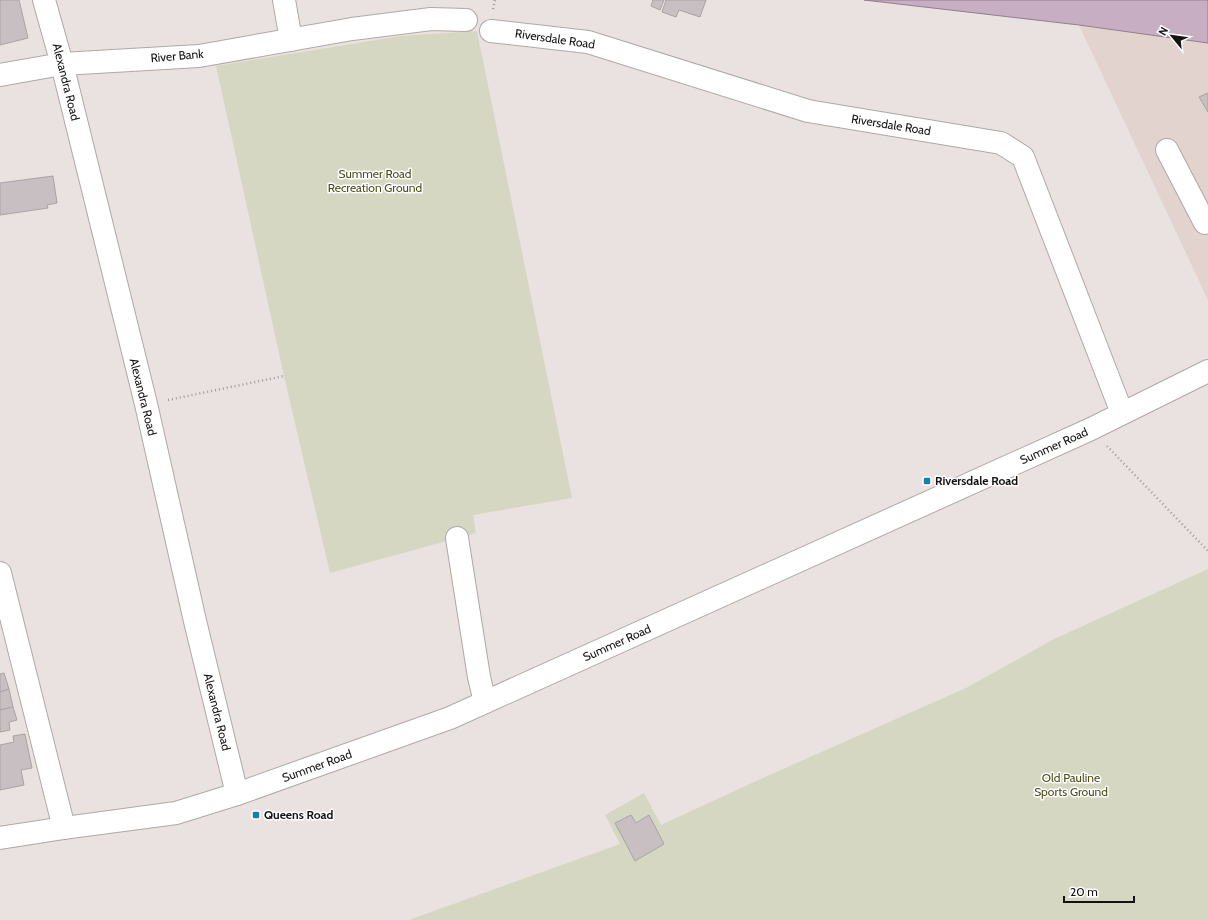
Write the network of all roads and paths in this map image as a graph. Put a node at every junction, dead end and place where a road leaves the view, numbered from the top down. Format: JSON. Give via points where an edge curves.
{"nodes":[{"id":1,"x":44,"y":0,"type":"edge"},
{"id":2,"x":284,"y":0,"type":"edge"},
{"id":3,"x":466,"y":20,"type":"dead end"},
{"id":4,"x":491,"y":31,"type":"dead end"},
{"id":5,"x":291,"y":40,"type":"junction"},
{"id":6,"x":62,"y":64,"type":"junction"},
{"id":7,"x":0,"y":75,"type":"edge"},
{"id":8,"x":1167,"y":150,"type":"dead end"},
{"id":9,"x":1208,"y":222,"type":"edge"},
{"id":10,"x":1208,"y":371,"type":"edge"},
{"id":11,"x":284,"y":376,"type":"dead end"},
{"id":12,"x":146,"y":404,"type":"junction"},
{"id":13,"x":1122,"y":413,"type":"junction"},
{"id":14,"x":1091,"y":429,"type":"junction"},
{"id":15,"x":457,"y":538,"type":"dead end"},
{"id":16,"x":1208,"y":550,"type":"edge"},
{"id":17,"x":0,"y":573,"type":"edge"},
{"id":18,"x":486,"y":702,"type":"junction"},
{"id":19,"x":237,"y":794,"type":"junction"},
{"id":20,"x":64,"y":828,"type":"junction"},
{"id":21,"x":0,"y":838,"type":"edge"}],
"edges":[{"from":1,"to":6,"type":"street","name":"Alexandra Road"},
{"from":2,"to":5,"type":"street"},
{"from":3,"to":5,"type":"street","name":"River Bank","via":[[431,19]]},
{"from":4,"to":13,"type":"street","name":"Riversdale Road","via":[[588,42],[808,111],[1001,143],[1023,157]]},
{"from":5,"to":6,"type":"street","name":"River Bank","via":[[199,56]]},
{"from":6,"to":7,"type":"street","name":"River Bank"},
{"from":6,"to":12,"type":"street","name":"Alexandra Road"},
{"from":8,"to":9,"type":"street","via":[[1206,223]]},
{"from":10,"to":13,"type":"street","name":"Summer Road"},
{"from":11,"to":12,"type":"path"},
{"from":12,"to":19,"type":"street","name":"Alexandra Road"},
{"from":13,"to":14,"type":"street","name":"Summer Road"},
{"from":14,"to":16,"type":"path"},
{"from":14,"to":18,"type":"street","name":"Summer Road"},
{"from":15,"to":18,"type":"street","via":[[479,677]]},
{"from":17,"to":20,"type":"street"},
{"from":18,"to":19,"type":"street","name":"Summer Road","via":[[450,718]]},
{"from":19,"to":20,"type":"street","name":"Summer Road","via":[[176,813]]},
{"from":20,"to":21,"type":"street","name":"Summer Road"}]}
